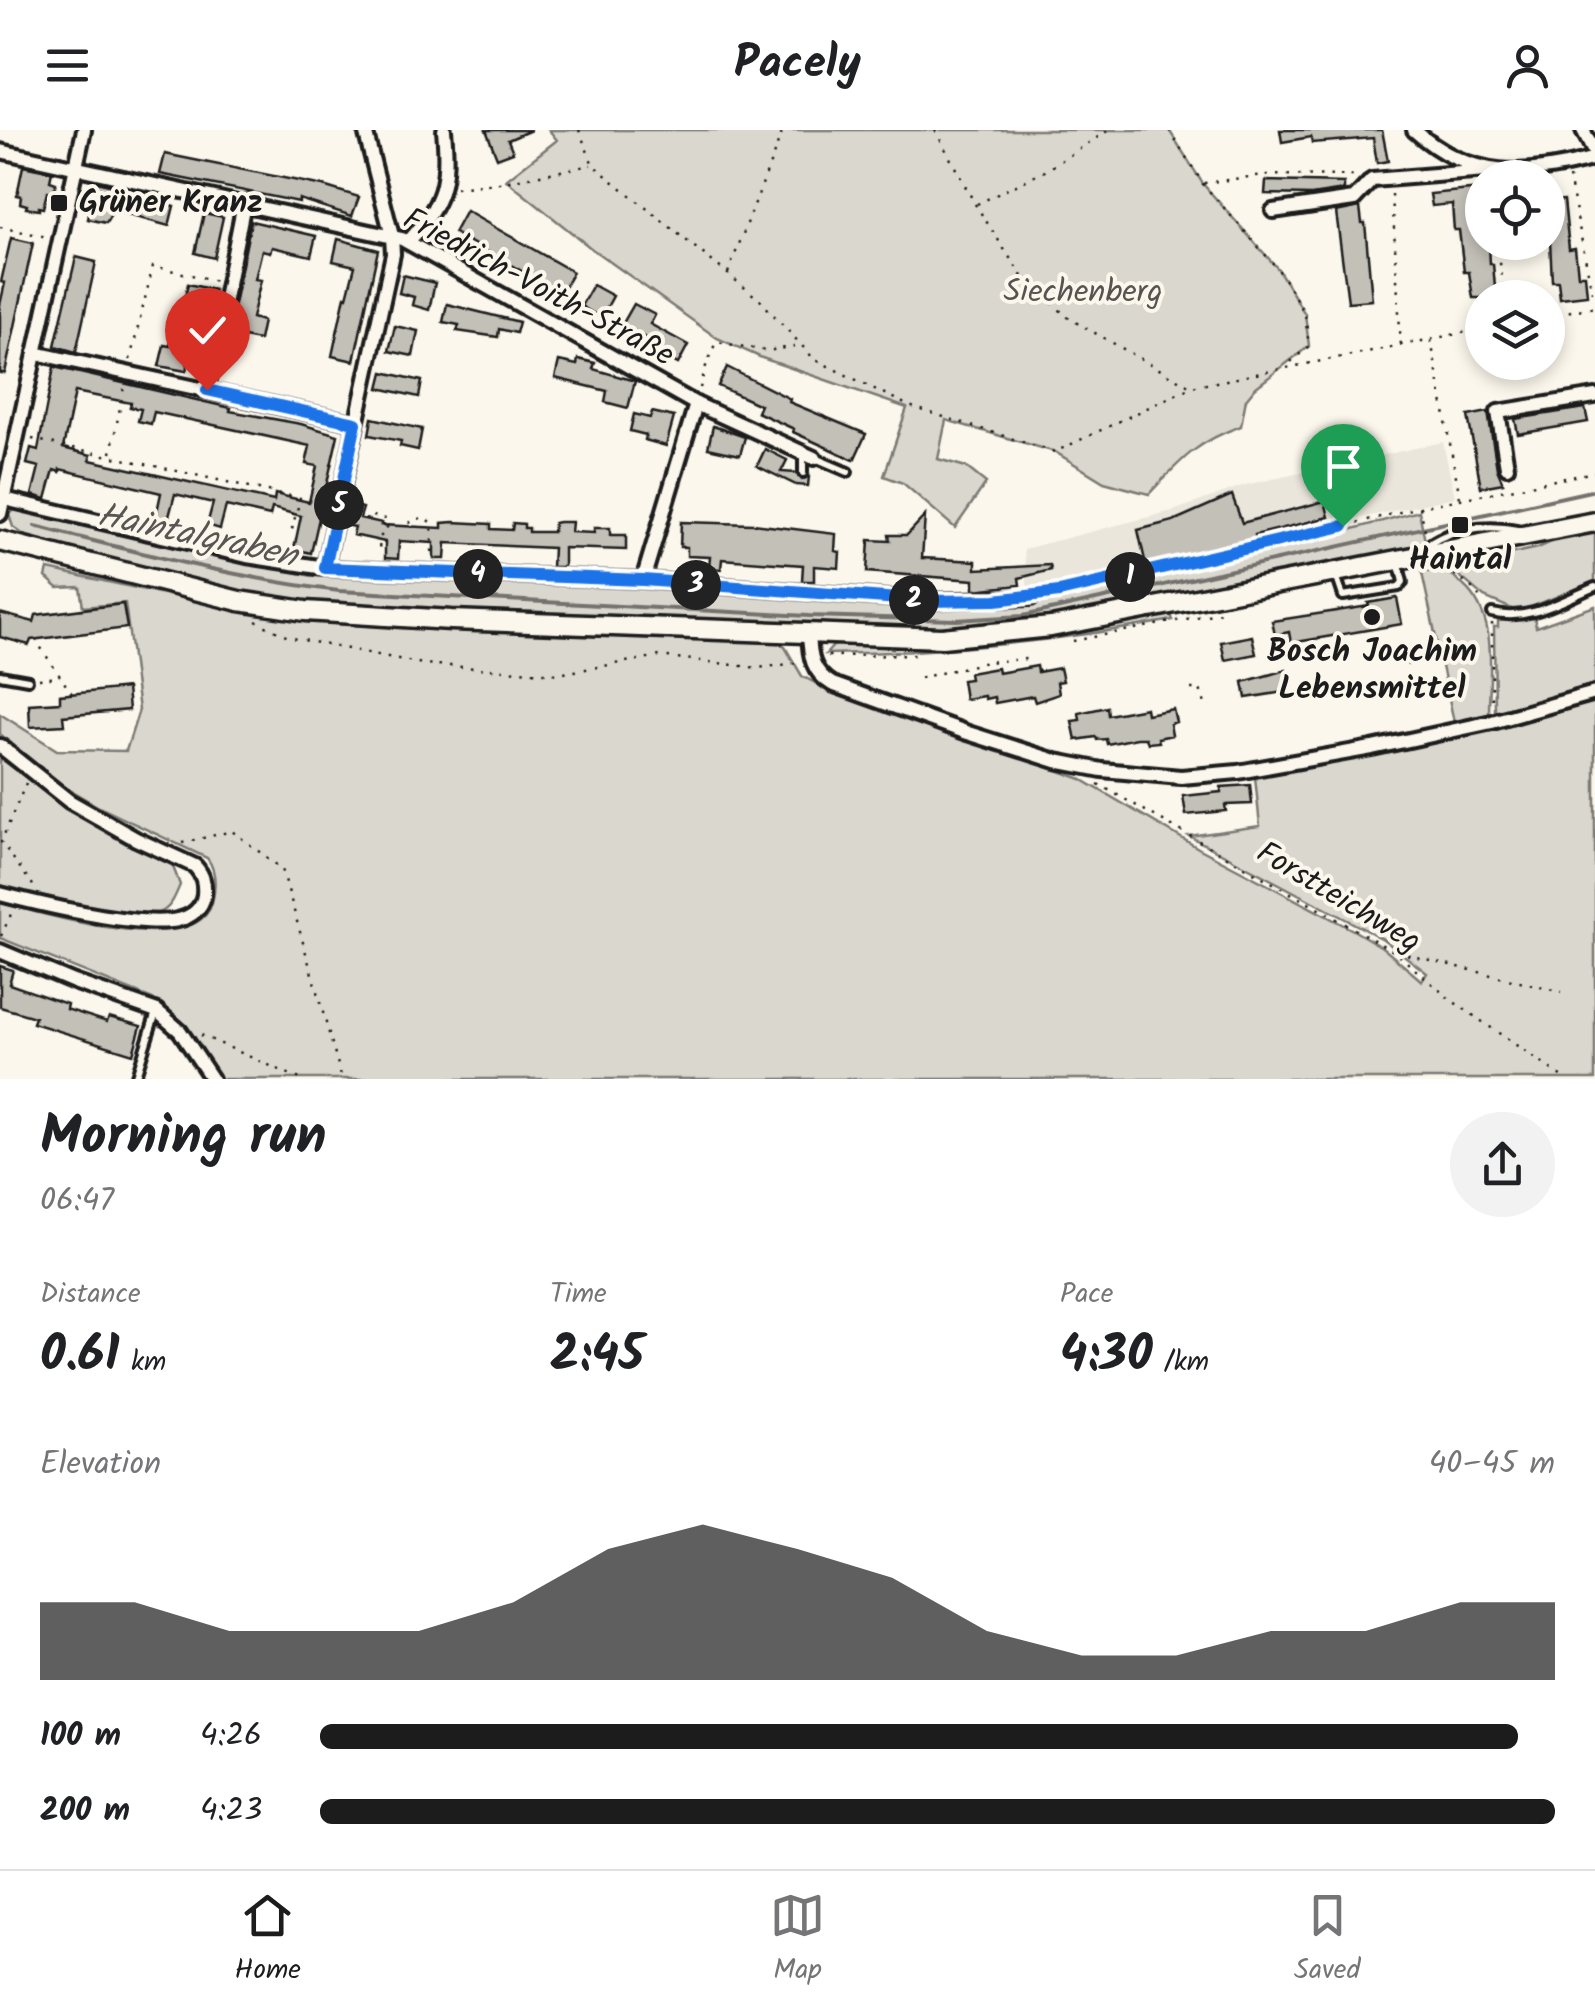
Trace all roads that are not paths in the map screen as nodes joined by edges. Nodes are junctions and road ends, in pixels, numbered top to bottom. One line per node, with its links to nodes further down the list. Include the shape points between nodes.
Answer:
1 (84, 130): 9 (street)
2 (365, 130): 14 (street)
3 (444, 130): 15 (street, via 441,197)
4 (1414, 130): 8 (street)
5 (1583, 130): 7 (street)
6 (0, 151): 9 (street, Friedrich-Voith-Straße)
7 (1595, 156): 10 (street)
8 (1465, 162)
9 (76, 166): 12 (street, Friedrich-Voith-Straße); 16 (street)
10 (1565, 166)
11 (1465, 173): 13 (street, via 1372,180 1354,199)
12 (244, 203): 14 (street, Friedrich-Voith-Straße); 17 (street)
13 (1272, 211)
14 (392, 236): 15 (street, Friedrich-Voith-Straße); 20 (street)
15 (408, 242): 19 (street, Friedrich-Voith-Straße)
16 (35, 354): 17 (street); 25 (street)
17 (207, 390): 20 (street)
18 (1595, 396): 22 (street, via 1498,412)
19 (696, 404): 21 (street, Friedrich-Voith-Straße); 33 (street, Friedrich-Voith-Straße)
20 (356, 423): 31 (street)
21 (809, 456): 23 (lane); 24 (lane)
22 (1507, 467)
23 (848, 472)
24 (802, 474)
25 (2, 499): 26 (street); 31 (street)
26 (0, 514)
27 (1595, 522): 30 (main road)
28 (0, 540): 37 (main road, via 286,610)
29 (1265, 546): 35 (lane)
30 (1398, 560): 32 (main road); 32 (lane, via 1399,587 1343,596)
31 (325, 568): 33 (street)
32 (1336, 572): 37 (main road, via 1005,634)
33 (643, 580): 35 (street, via 926,601)
34 (1595, 587): 36 (lane, via 1528,615)
35 (1030, 598)
36 (1492, 614)
37 (809, 634): 40 (street, via 816,672 832,684 968,734 1083,766 1181,777 1354,752)
38 (0, 675): 39 (lane)
39 (28, 680)
40 (1595, 693)
41 (0, 746): 42 (street, via 68,801 191,863 202,874 203,900 196,912 171,921)
42 (0, 894)
43 (0, 950): 44 (street)
44 (157, 1010): 45 (lane); 46 (street)
45 (135, 1079)
46 (212, 1079)

